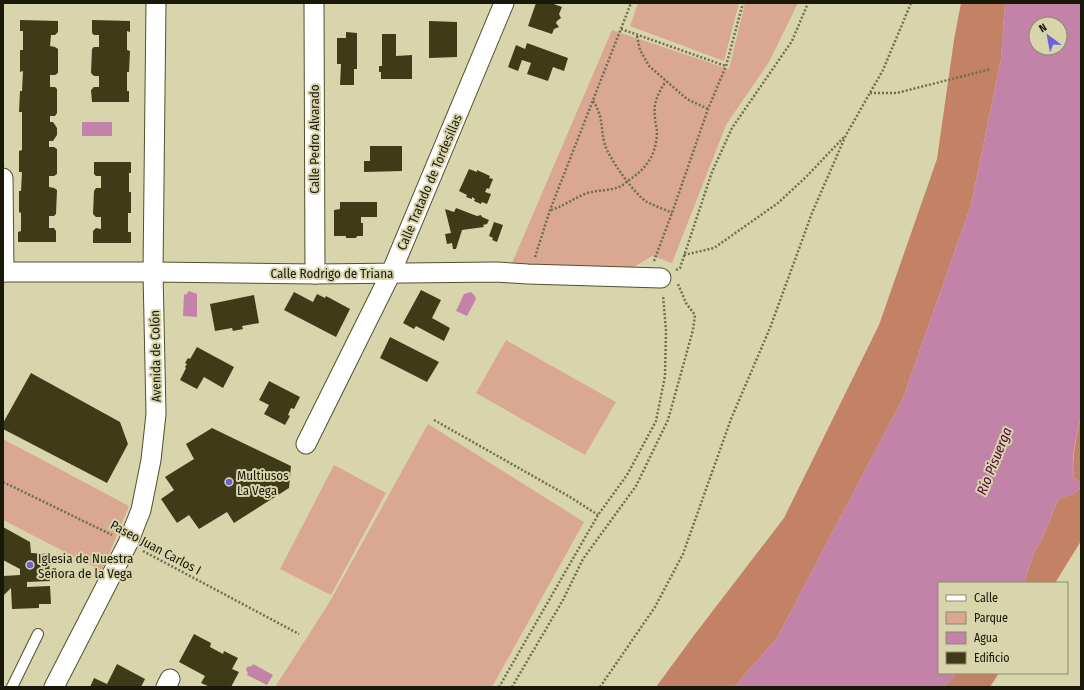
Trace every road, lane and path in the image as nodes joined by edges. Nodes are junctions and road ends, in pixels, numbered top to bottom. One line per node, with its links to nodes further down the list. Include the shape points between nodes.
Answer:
1 (156, 3): 24 (street, Avenida de Colón)
2 (314, 3): 26 (street, Calle Pedro Alvarado)
3 (504, 3): 25 (street, Calle Tratado de Tordesillas)
4 (631, 3): 8 (path)
5 (743, 3): 10 (path)
6 (808, 3): 21 (path, via 792,41 732,128 712,172)
7 (910, 3): 13 (path, via 883,70)
8 (621, 29): 9 (path); 14 (path)
9 (637, 35): 10 (path); 12 (path, via 640,50 649,66)
10 (726, 66): 15 (path)
11 (991, 69): 13 (path, via 898,93)
12 (666, 82): 15 (path, via 687,99); 18 (path, via 658,93 654,105 656,148 650,162 641,173)
13 (870, 93): 16 (path)
14 (593, 100): 18 (path, via 599,110 605,145); 19 (path)
15 (708, 109): 20 (path)
16 (846, 135): 21 (path, via 778,203 714,248); 40 (path, via 812,213 770,328 731,419 683,554 655,607)
17 (3, 178): 23 (street)
18 (627, 182): 19 (path, via 620,187 576,197); 20 (path, via 646,201)
19 (550, 210): 27 (path)
20 (672, 213): 28 (path, via 653,262)
21 (684, 255): 22 (path)
22 (680, 268)
23 (3, 272): 24 (street, Calle Rodrigo de Triana)
24 (153, 272): 26 (street, Calle Rodrigo de Triana); 33 (street, Avenida de Colón, via 156,414 151,460 141,510)
25 (391, 273): 26 (street, Calle Rodrigo de Triana); 27 (street, Calle Rodrigo de Triana); 30 (street, Calle Tratado de Tordesillas)
26 (315, 274)
27 (528, 274): 28 (street, Calle Rodrigo de Triana)
28 (665, 274): 32 (path, via 665,376 656,421 627,475); 39 (path, via 695,315 694,330 668,420 636,486 584,559)
29 (434, 420): 32 (path)
30 (306, 444)
31 (3, 482): 33 (path, Paseo Juan Carlos I)
32 (598, 515): 38 (path)
33 (128, 543): 35 (path, Paseo Juan Carlos I); 37 (street, Avenida de Colón)
34 (38, 634): 36 (lane)
35 (298, 634)
36 (12, 687)
37 (54, 687)
38 (499, 687)
39 (512, 687)
40 (600, 687)

